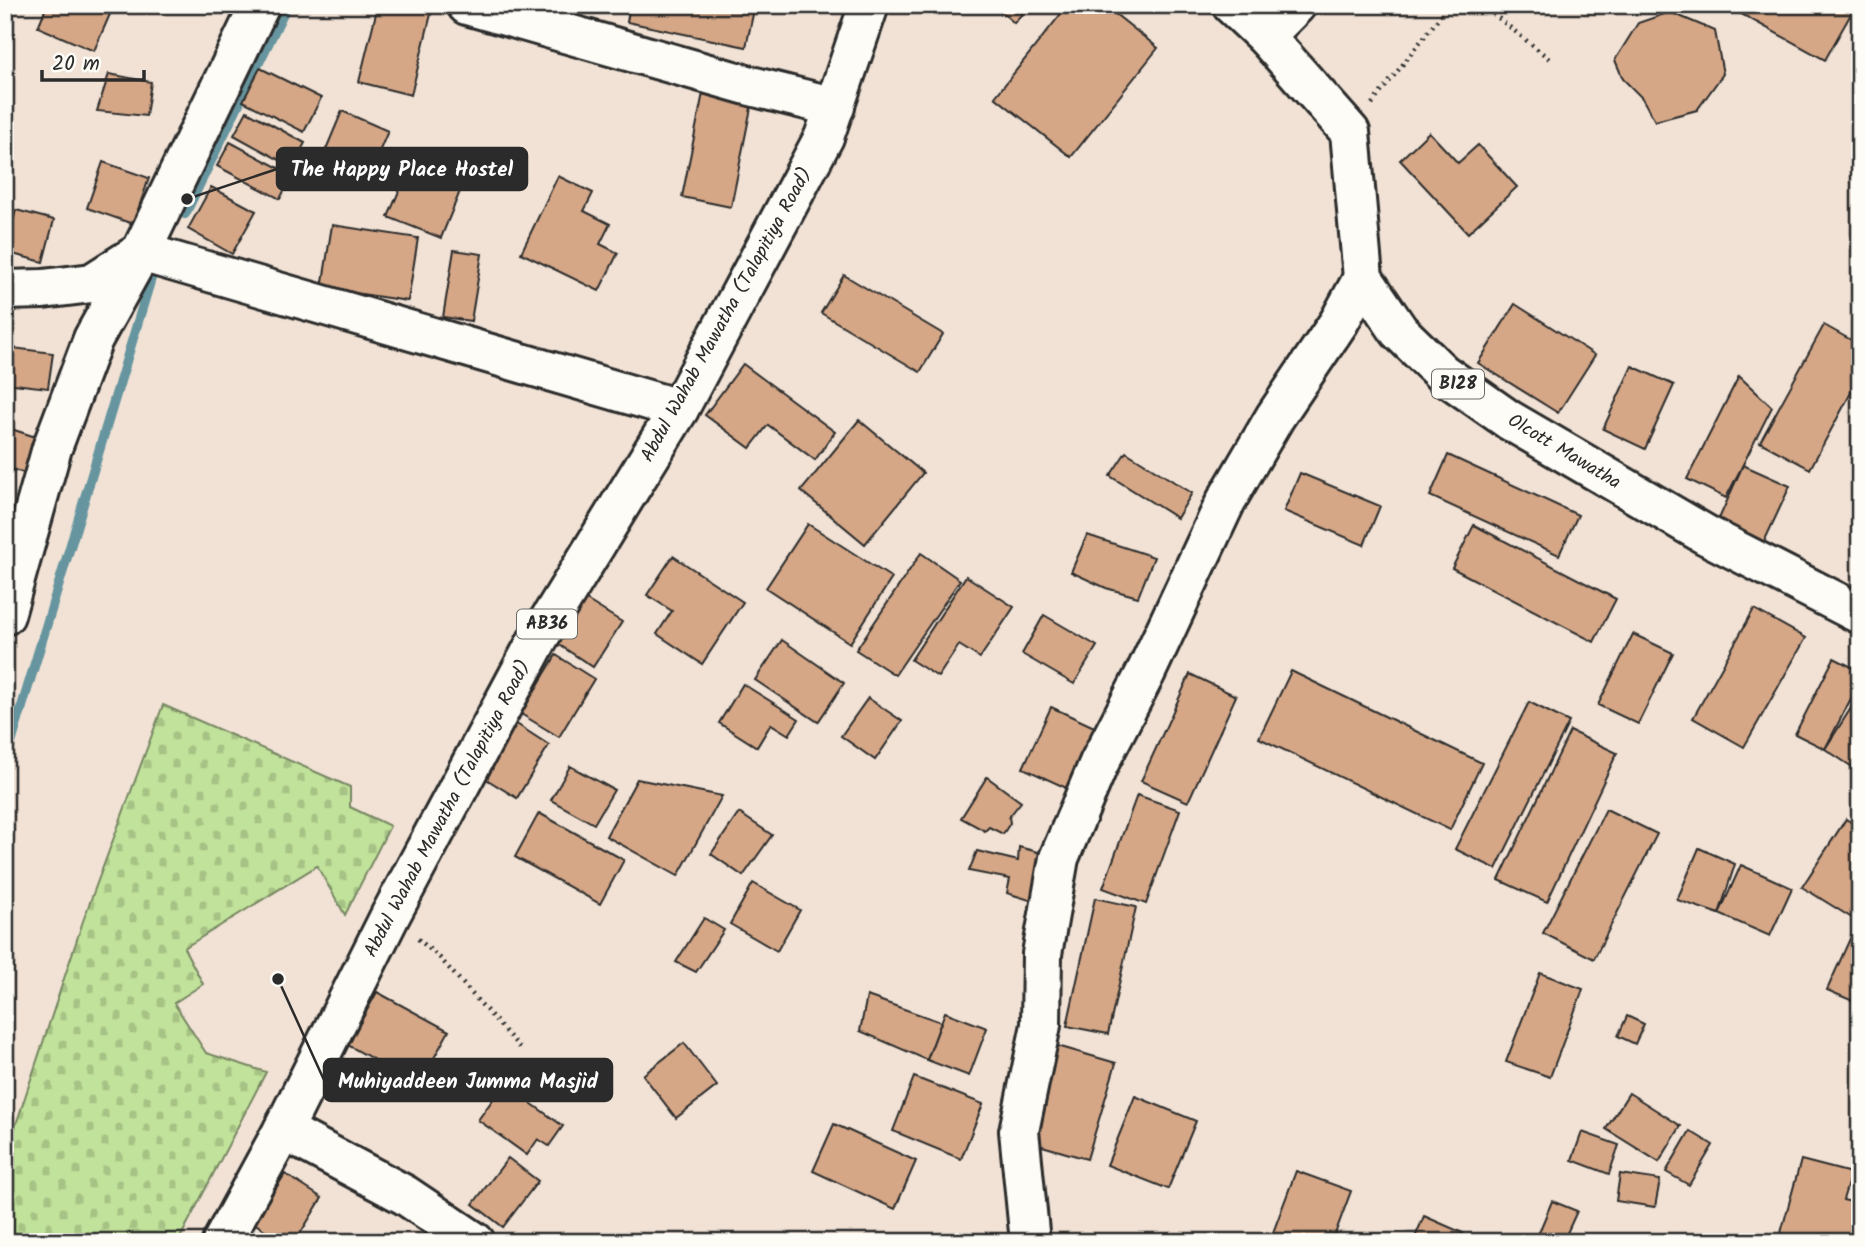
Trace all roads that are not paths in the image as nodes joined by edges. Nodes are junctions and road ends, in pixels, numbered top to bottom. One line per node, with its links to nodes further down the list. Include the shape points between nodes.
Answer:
1 (260, 5): 8 (street)
2 (467, 5): 7 (street)
3 (869, 5): 7 (street, Abdul Wahab Mawatha (Talapitiya Road) / AB36)
4 (1232, 5): 6 (street)
5 (1296, 5): 6 (street)
6 (1265, 36): 9 (street, Olcott Mawatha / B128, via 1350,132)
7 (835, 107): 11 (street, Abdul Wahab Mawatha (Talapitiya Road) / AB36, via 824,137)
8 (141, 252): 10 (street, via 92,283); 11 (street); 13 (street, via 93,339 61,424)
9 (1363, 278): 12 (street, Olcott Mawatha / B128, via 1399,331 1442,373 1509,421 1706,535); 17 (street, via 1226,501 1099,763 1059,858 1042,954 1041,1025 1019,1131)
10 (5, 290)
11 (679, 409): 14 (street, Abdul Wahab Mawatha (Talapitiya Road) / AB36, via 539,637 390,916)
12 (1860, 614)
13 (5, 615)
14 (283, 1130): 15 (street, Abdul Wahab Mawatha (Talapitiya Road) / AB36); 16 (street, via 405,1195)
15 (222, 1242)
16 (475, 1242)
17 (1030, 1242)

